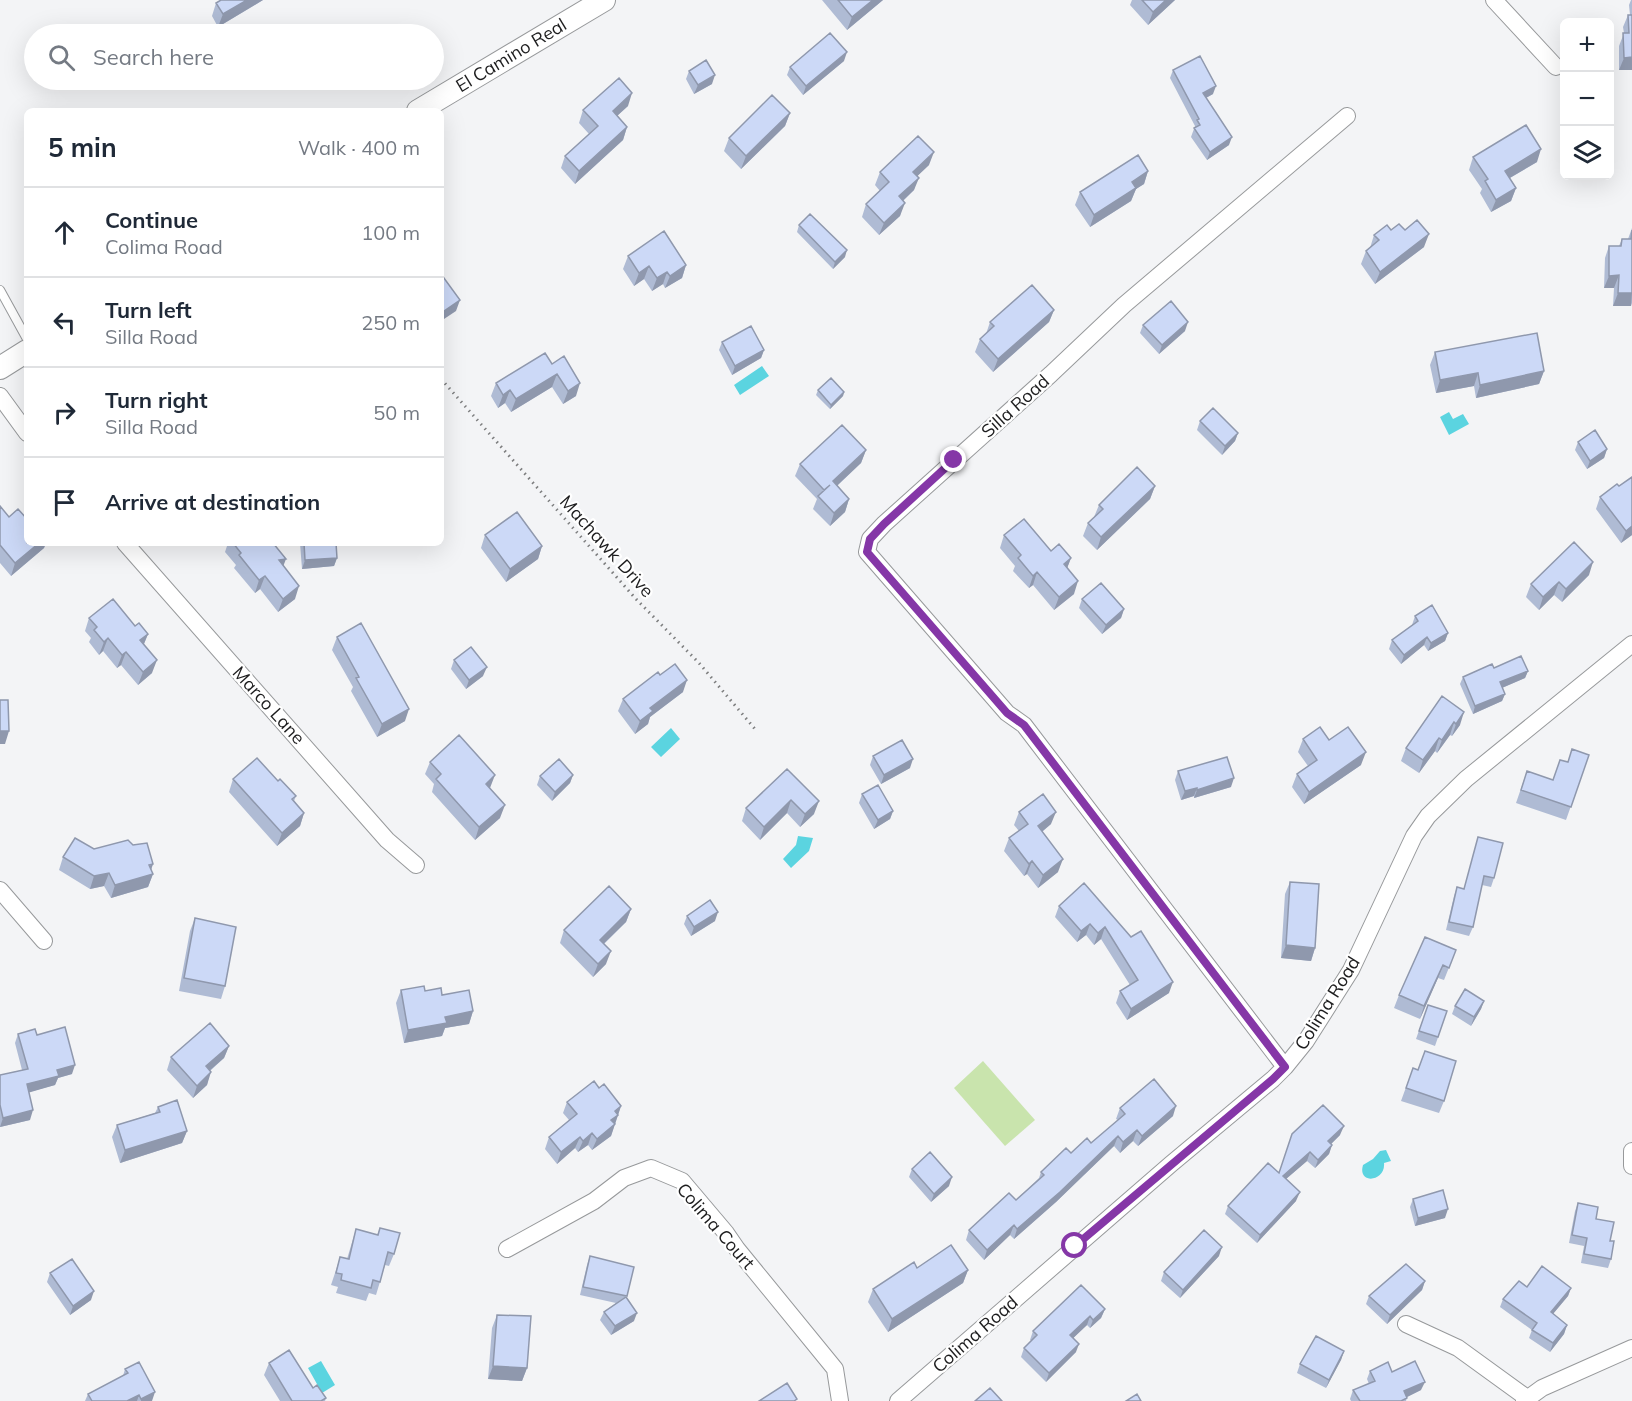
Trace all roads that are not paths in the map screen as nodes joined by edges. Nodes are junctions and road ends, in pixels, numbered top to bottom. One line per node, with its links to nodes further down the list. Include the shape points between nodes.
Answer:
1 (604, 0): 4 (main road, El Camino Real)
2 (1494, 0): 3 (street)
3 (1556, 67)
4 (423, 108)
5 (1347, 116): 17 (street, Silla Road, via 1124,305 884,524 870,539 867,552 1007,713 1024,725)
6 (0, 290): 7 (lane)
7 (24, 334)
8 (24, 353): 9 (main road)
9 (0, 368)
10 (0, 396): 11 (street)
11 (24, 429)
12 (128, 546): 14 (street, Marco Lane, via 387,840)
13 (1632, 644): 17 (street, Colima Road, via 1466,779 1428,816 1410,844 1351,970)
14 (416, 865)
15 (0, 890): 16 (street)
16 (44, 941)
17 (1285, 1067): 25 (street, Colima Road)
18 (1632, 1150): 19 (street)
19 (1632, 1166)
20 (507, 1249): 24 (street, Colima Court, via 594,1201 624,1178 651,1168 682,1181 835,1369)
21 (1406, 1324): 23 (street, via 1458,1348)
22 (1632, 1348): 23 (street, via 1542,1388)
23 (1525, 1400)
24 (840, 1401)
25 (898, 1401)

